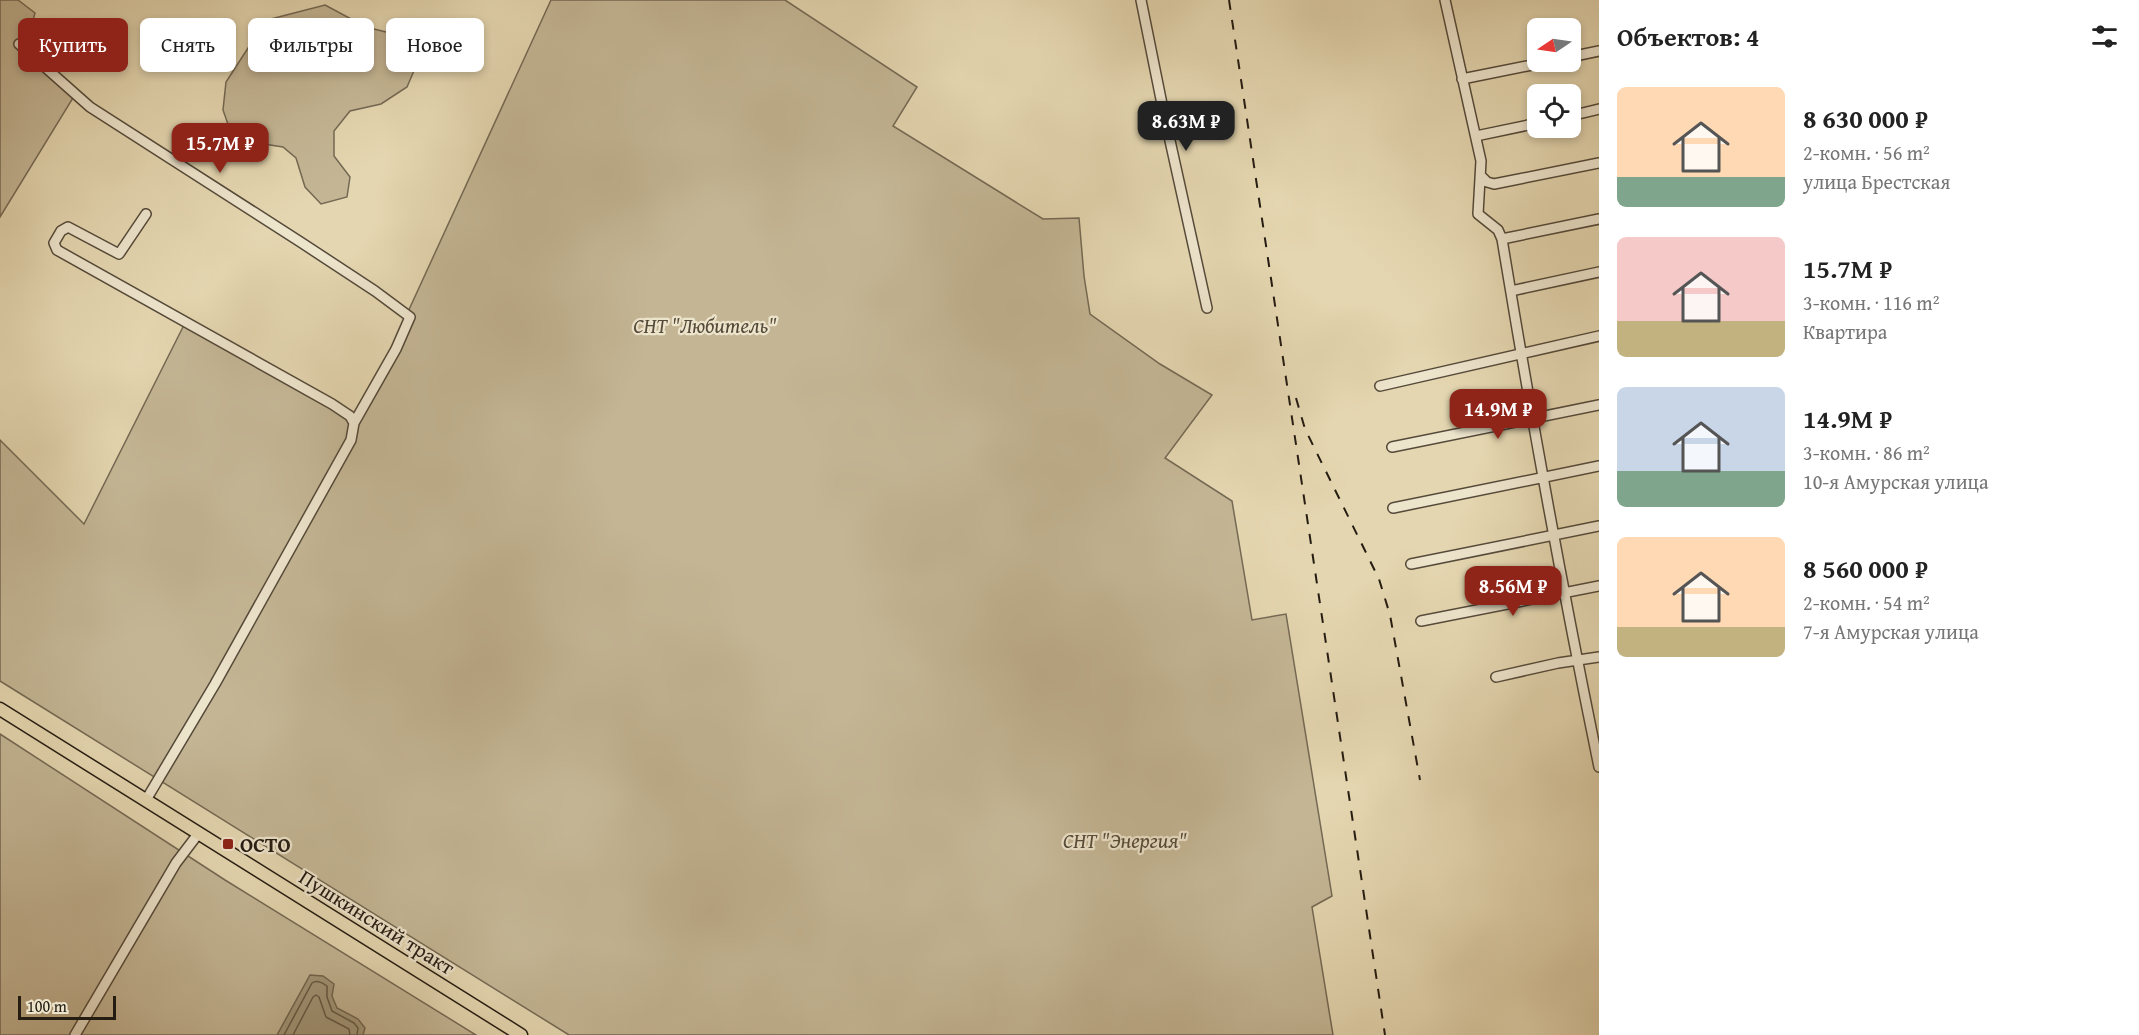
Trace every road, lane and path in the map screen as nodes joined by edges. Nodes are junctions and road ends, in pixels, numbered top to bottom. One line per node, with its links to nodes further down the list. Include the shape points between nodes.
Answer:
1 (1142, 0): 19 (street)
2 (1445, 0): 7 (street)
3 (1599, 51): 4 (street)
4 (1581, 55)
5 (1527, 66): 7 (street)
6 (51, 72): 25 (street, via 90,107 410,317)
7 (1462, 79): 11 (street)
8 (1599, 109): 9 (street)
9 (1581, 113)
10 (1527, 125): 11 (street)
11 (1476, 136): 13 (street)
12 (1599, 163): 13 (street, via 1494,184)
13 (1481, 176): 16 (street, via 1478,214 1498,230)
14 (146, 214): 25 (street, via 119,254 68,227 54,243 57,250 332,404)
15 (1599, 219): 16 (street)
16 (1502, 239): 18 (street)
17 (1599, 272): 18 (street)
18 (1510, 291): 21 (street)
19 (1207, 308)
20 (1599, 336): 21 (street)
21 (1521, 354): 22 (street); 24 (street)
22 (1380, 386)
23 (1599, 405): 24 (street)
24 (1532, 419): 26 (street); 28 (street)
25 (354, 423): 42 (street, via 351,440 329,483)
26 (1392, 447)
27 (1599, 466): 28 (street)
28 (1542, 478): 29 (street); 31 (street)
29 (1393, 508)
30 (1599, 526): 31 (street)
31 (1554, 536): 32 (street); 34 (street)
32 (1411, 564)
33 (1599, 586): 34 (street)
34 (1566, 593): 35 (street); 37 (street)
35 (1421, 621)
36 (1599, 657): 37 (street)
37 (1578, 661): 38 (street); 40 (street)
38 (1496, 676)
39 (0, 709): 42 (main road, Пушкинский тракт)
40 (1595, 723): 41 (street)
41 (1599, 767)
42 (146, 800): 43 (main road, Пушкинский тракт)
43 (198, 834): 44 (street, via 176,863); 45 (main road, Пушкинский тракт)
44 (75, 1035)
45 (521, 1035)

